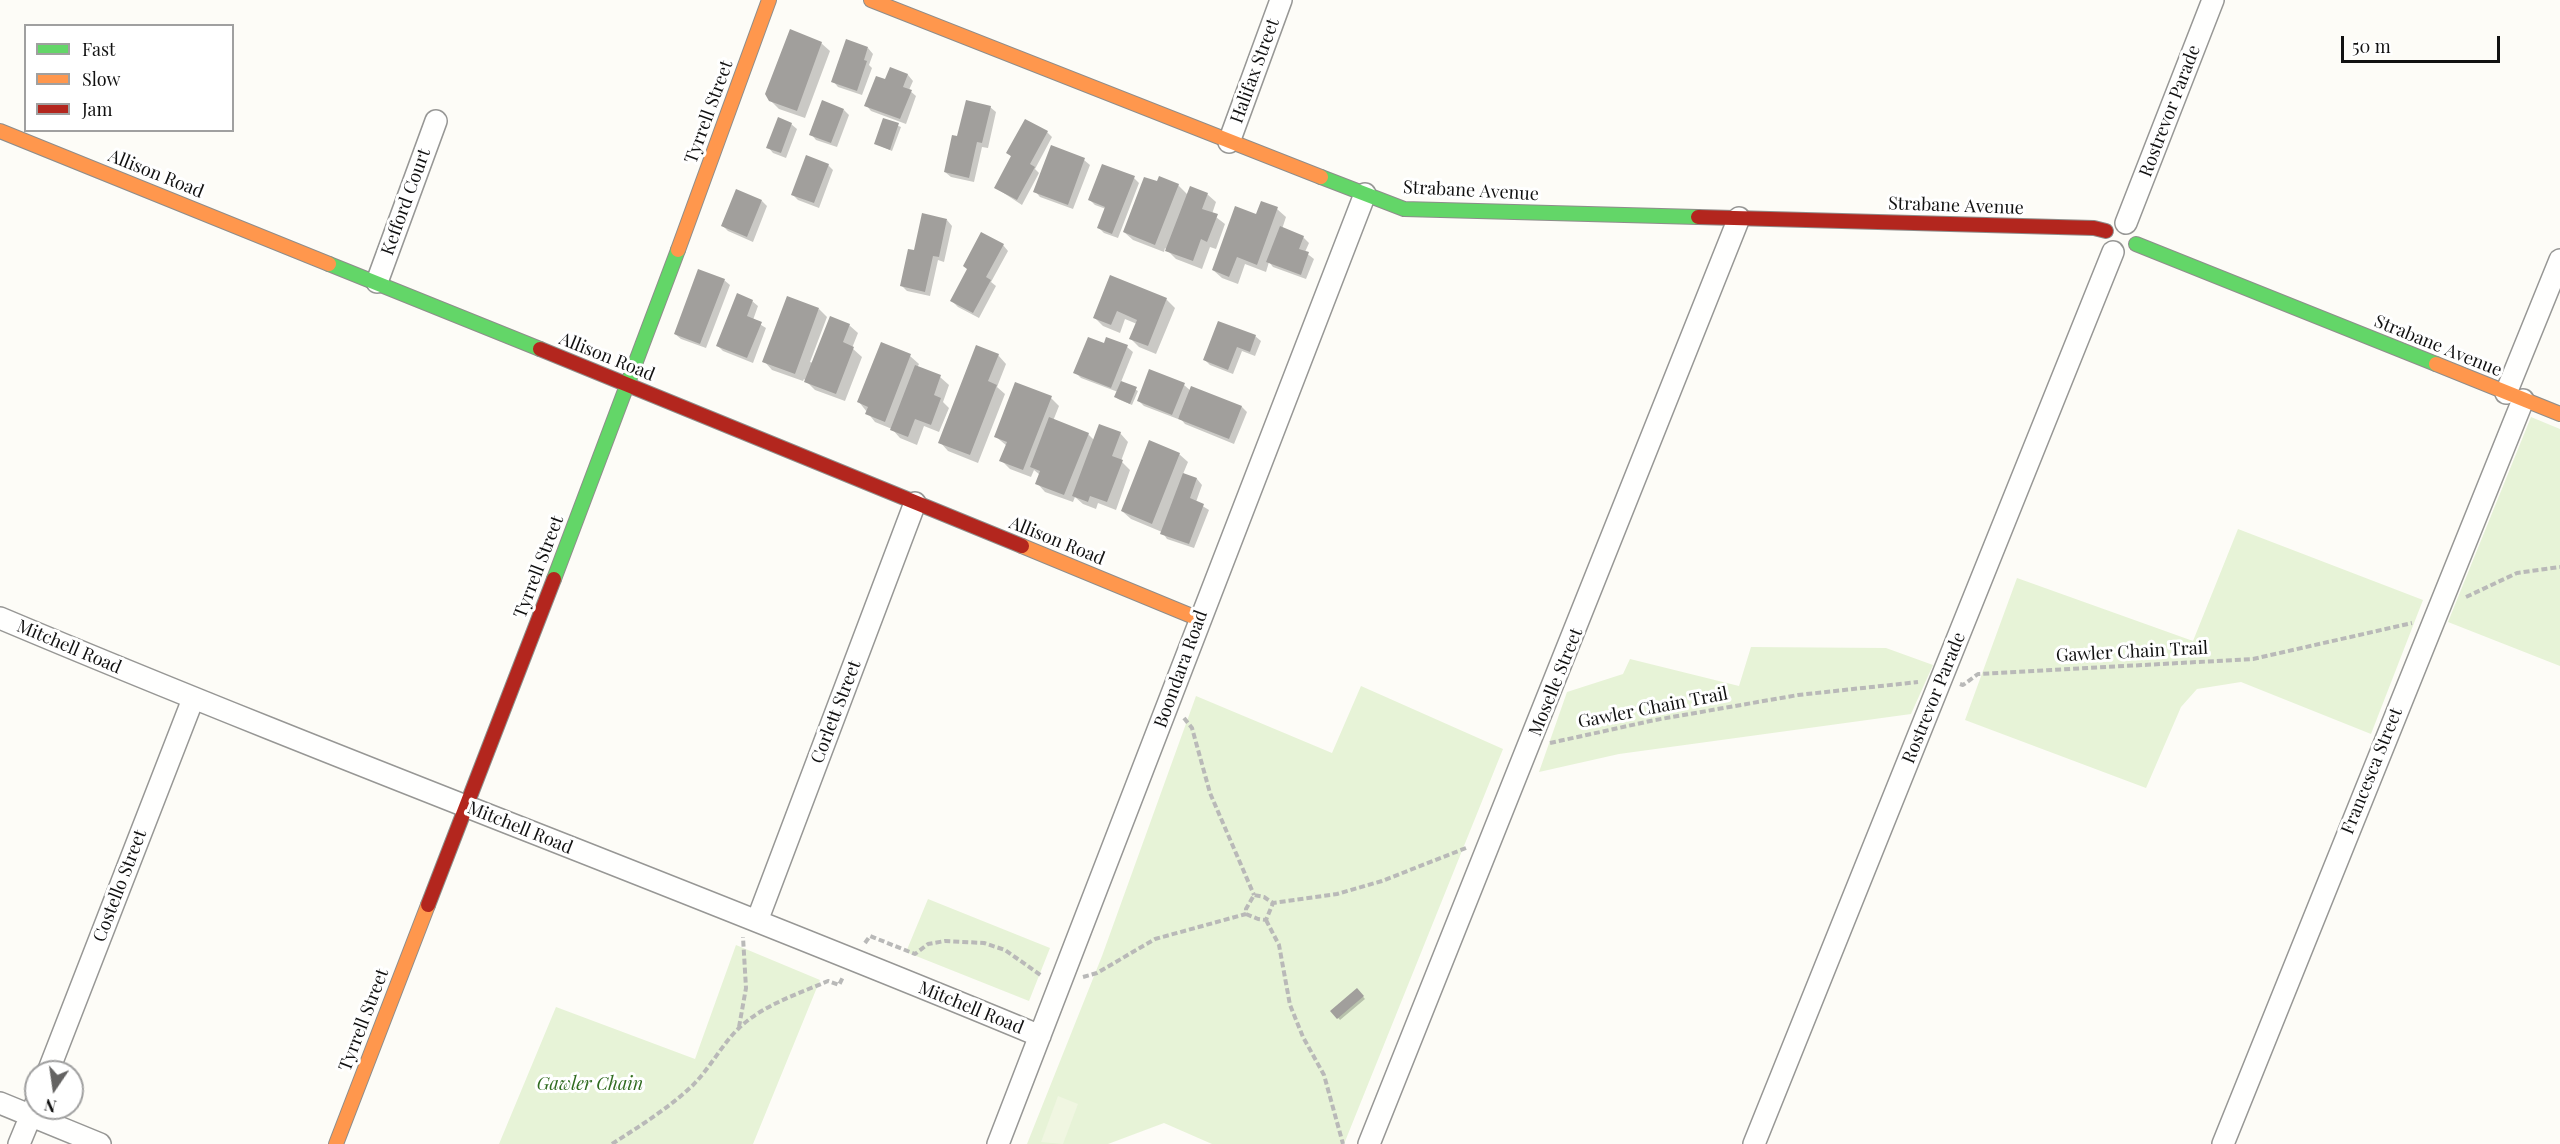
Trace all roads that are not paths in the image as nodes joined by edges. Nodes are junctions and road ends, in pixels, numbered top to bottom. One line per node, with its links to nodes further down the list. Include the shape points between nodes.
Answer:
1 (769, 0): 16 (street, Tyrrell Street)
2 (871, 0): 7 (street, Strabane Avenue)
3 (1281, 0): 7 (street, Halifax Street)
4 (2213, 0): 10 (street, Rostrevor Parade)
5 (436, 121): 15 (street, Kefford Court)
6 (0, 131): 15 (street, Allison Road)
7 (1229, 142): 8 (street, Strabane Avenue)
8 (1365, 194): 9 (street, Strabane Avenue, via 1404,209); 21 (street, Boondara Road)
9 (1739, 218): 11 (street, Strabane Avenue); 35 (street, Moselle Street)
10 (2126, 223): 11 (street, via 2115,223); 12 (street, via 2136,231)
11 (2106, 231): 13 (street, via 2106,243)
12 (2136, 244): 13 (street, via 2126,253); 17 (street, Strabane Avenue)
13 (2113, 252): 36 (street, Rostrevor Parade)
14 (2560, 260): 17 (street, Francesca Street)
15 (377, 282): 16 (street, Allison Road)
16 (629, 385): 19 (street, Allison Road); 23 (street, Tyrrell Street)
17 (2515, 396): 18 (street, Strabane Avenue); 37 (street, Francesca Street, via 2433,619)
18 (2560, 414)
19 (915, 503): 21 (street, Allison Road); 24 (street, Corlett Street)
20 (0, 618): 22 (street, Mitchell Road)
21 (1199, 619): 25 (street, Boondara Road)
22 (193, 699): 23 (street, Mitchell Road); 26 (street, Costello Street)
23 (466, 807): 24 (street, Mitchell Road); 33 (street, Tyrrell Street)
24 (750, 918): 25 (street, Mitchell Road)
25 (1040, 1036): 34 (street, Boondara Road)
26 (53, 1060)
27 (0, 1103): 28 (street)
28 (24, 1107)
29 (29, 1120): 31 (street)
30 (54, 1120): 32 (street)
31 (19, 1144)
32 (100, 1144)
33 (336, 1144)
34 (998, 1144)
35 (1369, 1144)
36 (1754, 1144)
37 (2223, 1144)

